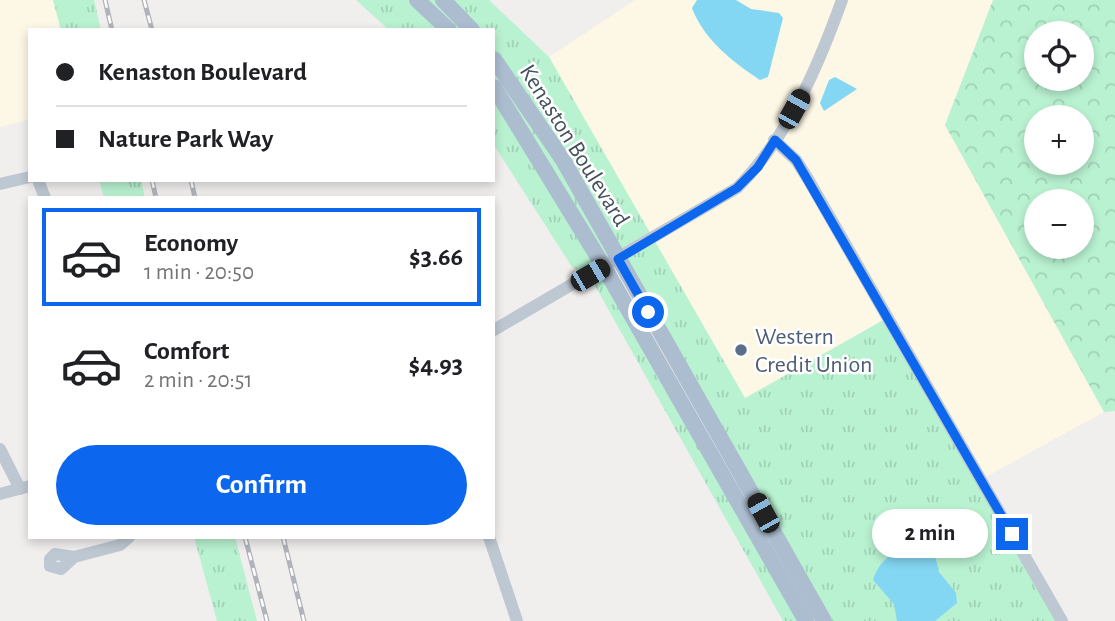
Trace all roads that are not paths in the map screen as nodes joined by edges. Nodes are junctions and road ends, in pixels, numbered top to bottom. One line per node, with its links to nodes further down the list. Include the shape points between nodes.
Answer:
1 (417, 0): 4 (main road)
2 (443, 0): 5 (main road)
3 (842, 0): 8 (street, via 823,55)
4 (447, 28)
5 (470, 28)
6 (495, 60): 11 (main road, Kenaston Boulevard, via 563,160)
7 (495, 89): 11 (main road, Kenaston Boulevard)
8 (775, 140): 11 (street, via 737,188); 22 (street, via 808,179)
9 (28, 177): 10 (street)
10 (0, 184)
11 (611, 263): 12 (street); 20 (main road, Kenaston Boulevard); 21 (main road, Kenaston Boulevard)
12 (495, 329)
13 (0, 449): 14 (street)
14 (25, 488): 15 (street)
15 (0, 494)
16 (127, 539): 18 (street)
17 (490, 539): 19 (street)
18 (74, 557)
19 (517, 621)
20 (806, 621)
21 (824, 621)
22 (1062, 621)

